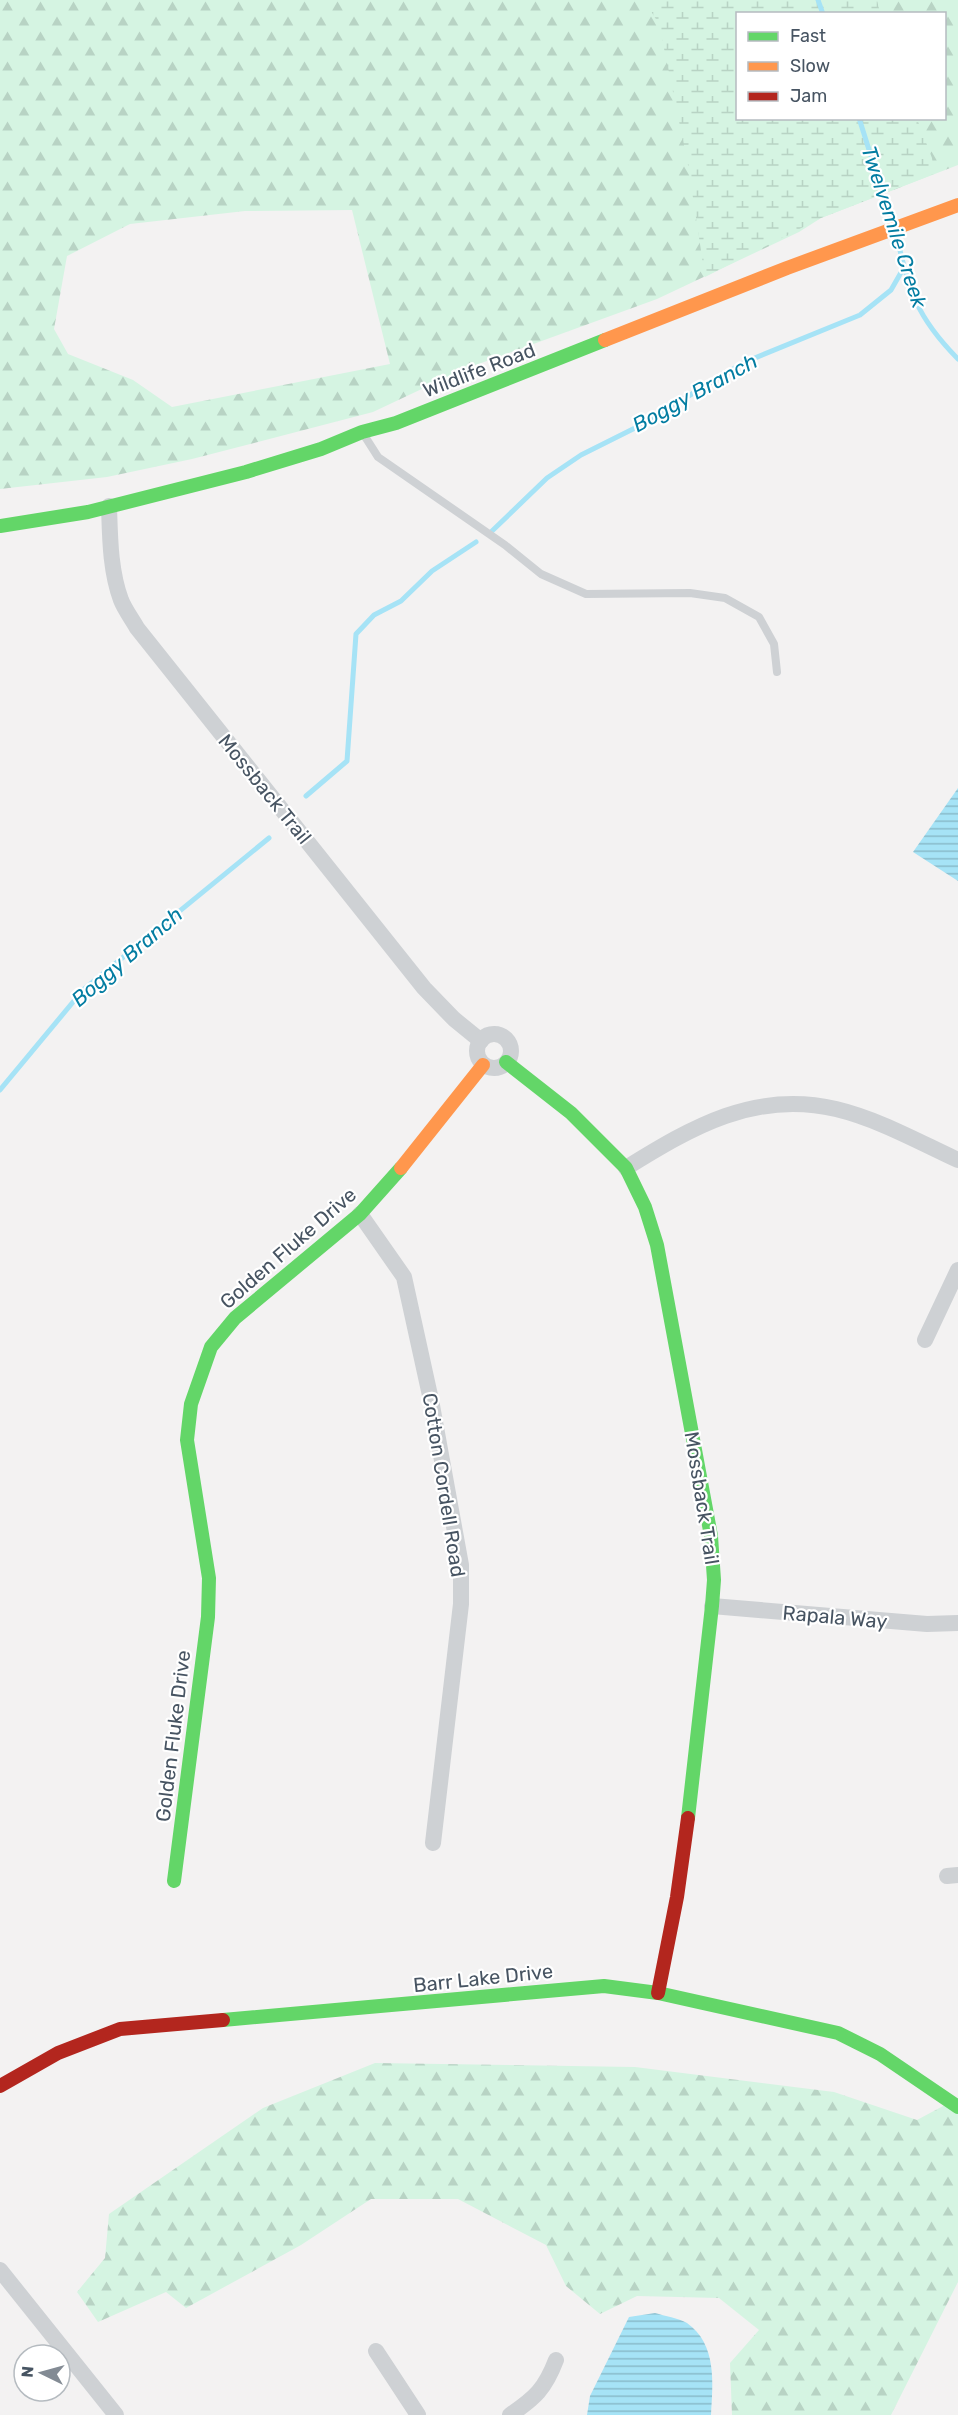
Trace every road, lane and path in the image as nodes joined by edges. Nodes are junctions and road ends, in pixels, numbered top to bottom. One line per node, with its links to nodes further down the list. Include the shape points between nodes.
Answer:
1 (958, 205): 2 (street, Wildlife Road, via 787,268 396,423)
2 (362, 432): 3 (street, Wildlife Road, via 246,472); 5 (lane, via 378,457 505,544 541,574 586,594 690,593 725,598 759,617 774,644)
3 (109, 506): 4 (street, Wildlife Road); 6 (street, Mossback Trail, via 115,577 121,600 137,628 424,988)
4 (0, 526)
5 (777, 672)
6 (481, 1041): 7 (street, via 492,1035 502,1037 510,1050); 8 (street, via 477,1054)
7 (506, 1062): 8 (street, via 494,1068); 10 (street, Mossback Trail, via 571,1113)
8 (483, 1065): 11 (street, Golden Fluke Drive)
9 (958, 1161): 10 (street, via 875,1122 836,1109 796,1103 721,1116 680,1134)
10 (626, 1168): 14 (street, Mossback Trail, via 645,1207 657,1245 711,1536)
11 (360, 1214): 16 (street, Cotton Cordell Road, via 404,1277 461,1565); 17 (street, Golden Fluke Drive, via 235,1318 212,1347 191,1404 187,1440 209,1578)
12 (958, 1270): 13 (street)
13 (925, 1340)
14 (712, 1606): 15 (street, Rapala Way, via 927,1624); 18 (street, Mossback Trail, via 682,1865)
15 (958, 1623)
16 (433, 1843)
17 (174, 1881)
18 (658, 1993): 19 (street, Barr Lake Drive, via 604,1986 120,2029 28,2067); 20 (street, Barr Lake Drive, via 838,2033 880,2054)
19 (0, 2086)
20 (958, 2107)
21 (0, 2270): 24 (street)
22 (376, 2351): 25 (street)
23 (556, 2360): 26 (street, via 535,2397)
24 (116, 2415)
25 (418, 2415)
26 (510, 2415)

